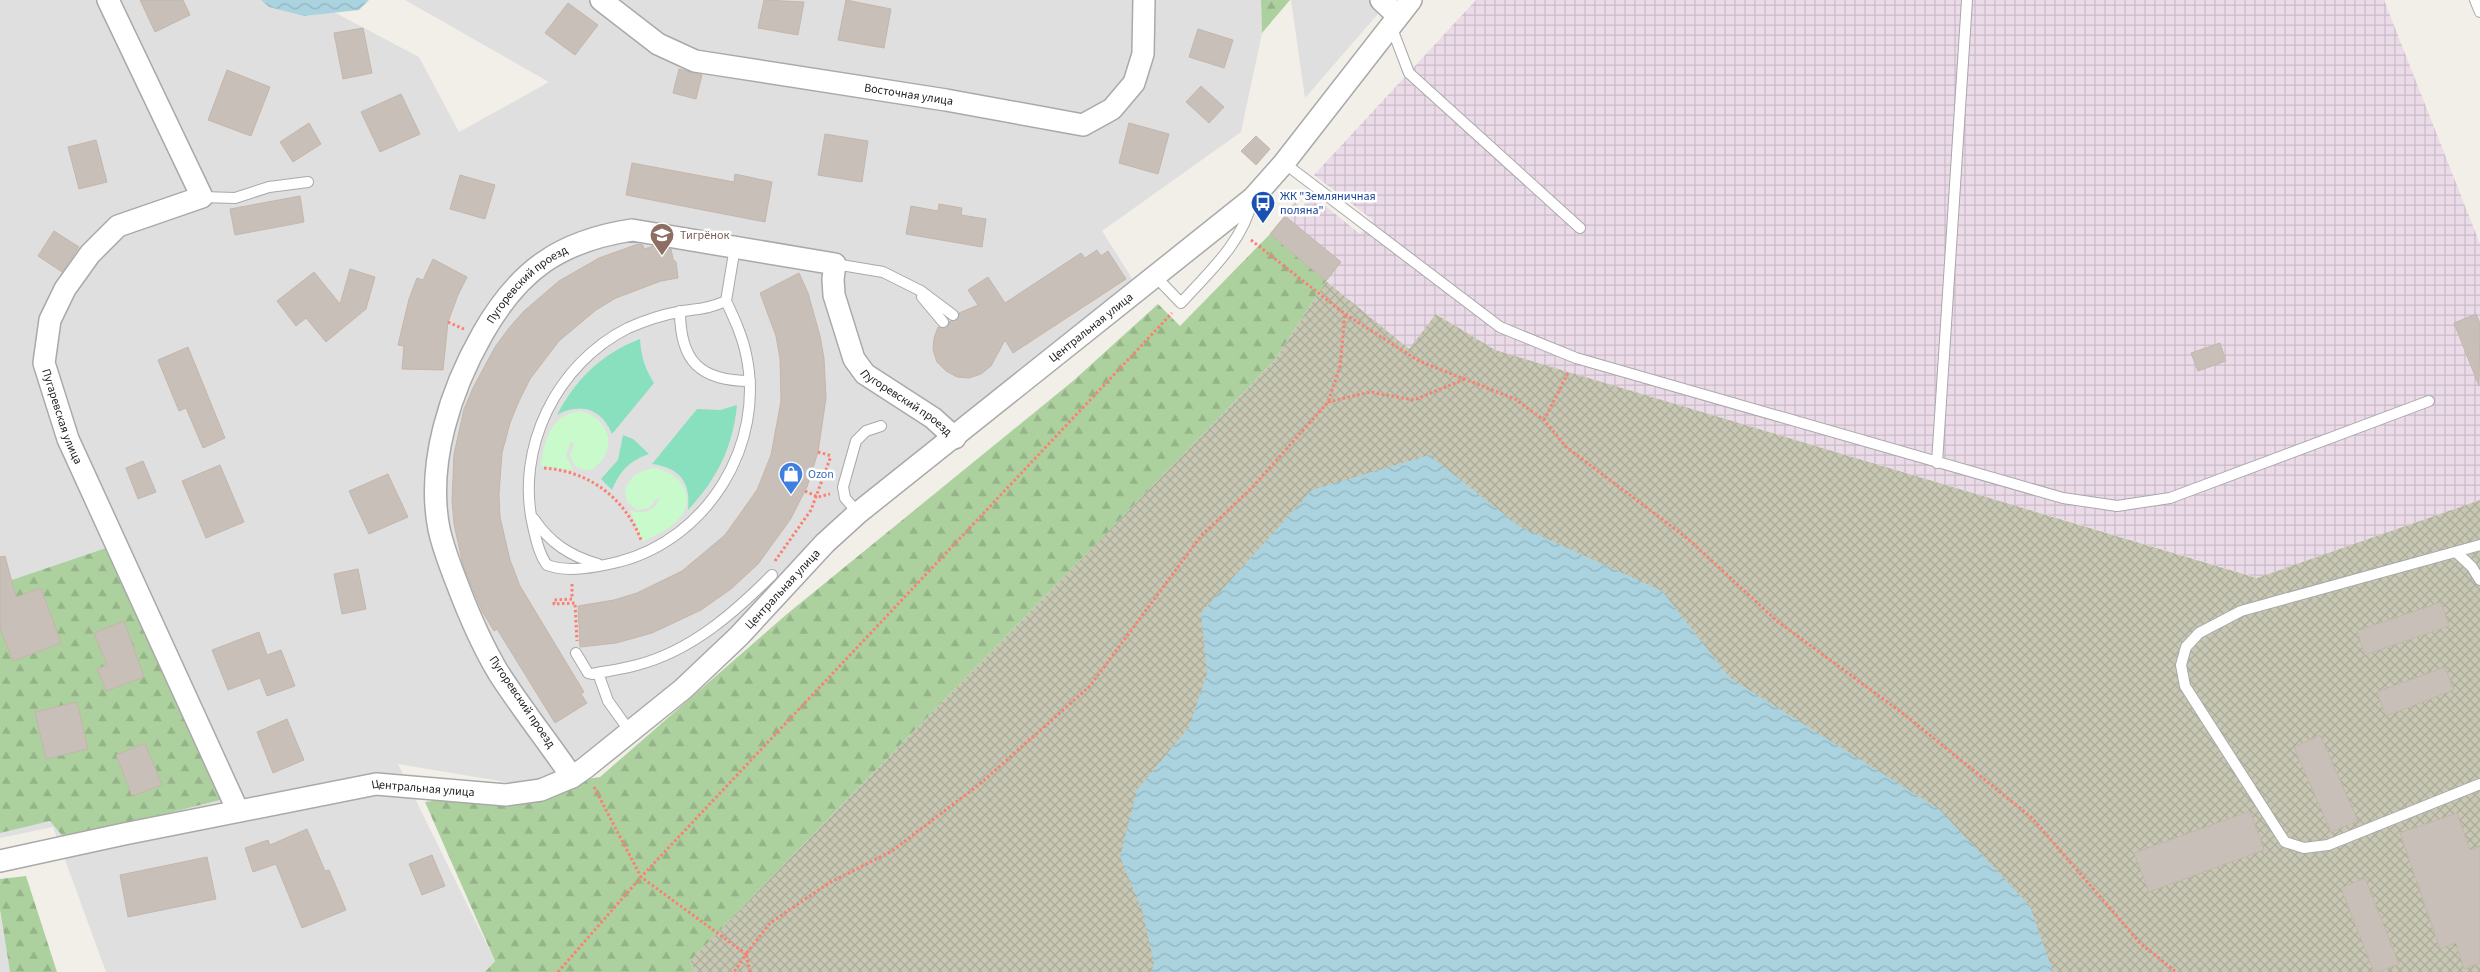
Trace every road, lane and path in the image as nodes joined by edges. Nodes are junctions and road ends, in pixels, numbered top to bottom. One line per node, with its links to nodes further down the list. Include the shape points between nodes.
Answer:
1 (108, 0): 11 (street)
2 (601, 0): 3 (street, Восточная улица, via 658,44 695,61 1083,125 1112,109 1134,83 1143,54)
3 (1144, 0)
4 (1381, 0): 8 (street)
5 (1967, 0): 34 (lane)
6 (2475, 0): 7 (lane)
7 (2480, 12)
8 (1399, 13): 9 (street, Центральная улица); 13 (lane, via 1409,73)
9 (1284, 163): 12 (street, Центральная улица); 25 (lane, via 1500,327)
10 (308, 182): 11 (lane, via 269,187 235,198)
11 (202, 197): 53 (street, Пугаревская улица, via 118,226 90,254 65,289 50,320 44,363 68,439)
12 (1253, 198): 14 (lane, via 1249,217); 17 (street, Центральная улица)
13 (1580, 228)
14 (1241, 232): 20 (lane); 22 (path)
15 (735, 247): 16 (street, Пугоревский проезд); 19 (lane); 51 (street, Пугоревский проезд, via 632,230 603,234 570,247 528,272 508,295 462,372 448,409 438,466 437,495 439,528 449,562 466,609 498,671)
16 (835, 264): 18 (lane, via 882,272); 32 (street, Пугоревский проезд, via 834,295 854,358 865,374 933,418)
17 (1156, 277): 20 (lane); 32 (street, Центральная улица)
18 (904, 282): 23 (lane); 24 (lane, via 934,309)
19 (726, 301): 21 (lane, via 708,309); 27 (lane, via 738,326)
20 (1181, 303): 55 (path)
21 (680, 312): 27 (lane, via 680,335 689,356 705,372 727,381); 35 (lane, via 653,318 627,329 582,361 549,406 538,431)
22 (1345, 314): 26 (path, via 1420,361); 29 (path, via 1340,367)
23 (953, 315)
24 (943, 322)
25 (1576, 358): 30 (path); 34 (lane)
26 (1466, 379): 29 (path, via 1414,400 1370,392); 30 (path, via 1516,399)
27 (750, 381): 41 (lane, via 744,438 720,490 681,531)
28 (2428, 401): 34 (lane, via 2170,498 2117,506 2063,498)
29 (1328, 402): 56 (path, via 1251,489 1201,536 1090,686 981,783 892,850 829,883 770,923)
30 (1544, 420): 60 (path, via 1566,447 1687,538 1777,621 1905,715 2032,818 2140,943)
31 (881, 426): 38 (lane, via 866,431 856,441 843,486 845,498)
32 (955, 438): 38 (street, Центральная улица)
33 (831, 456): 37 (path)
34 (1937, 463)
35 (530, 468): 39 (lane); 41 (path, via 569,472 610,493 630,516)
36 (805, 491): 37 (path)
37 (818, 497): 43 (path, via 802,526)
38 (858, 513): 50 (street, Центральная улица, via 825,543 739,636)
39 (530, 514): 44 (lane, via 561,548); 44 (lane, via 536,541 547,565 572,568)
40 (2480, 545): 42 (lane)
41 (645, 552): 44 (lane)
42 (2456, 552): 46 (lane); 52 (lane, via 2241,611 2199,634 2186,646 2181,666 2185,686 2285,842 2304,848 2328,845)
43 (773, 564)
44 (604, 566)
45 (772, 575): 49 (lane, via 718,625 678,650 638,665)
46 (2480, 580)
47 (571, 595): 48 (path, via 572,599 554,600 554,604 575,603)
48 (577, 651): 49 (lane, via 588,673)
49 (598, 673): 50 (lane, via 608,701)
50 (631, 733): 51 (street, Центральная улица)
51 (578, 773): 53 (street, Центральная улица, via 540,790 506,795 376,784); 55 (path)
52 (2480, 784)
53 (238, 811): 54 (street, Центральная улица)
54 (0, 861)
55 (641, 877): 56 (path); 57 (path)
56 (746, 954): 58 (path); 59 (path)
57 (558, 972)
58 (734, 972)
59 (750, 972)
60 (2176, 972)

